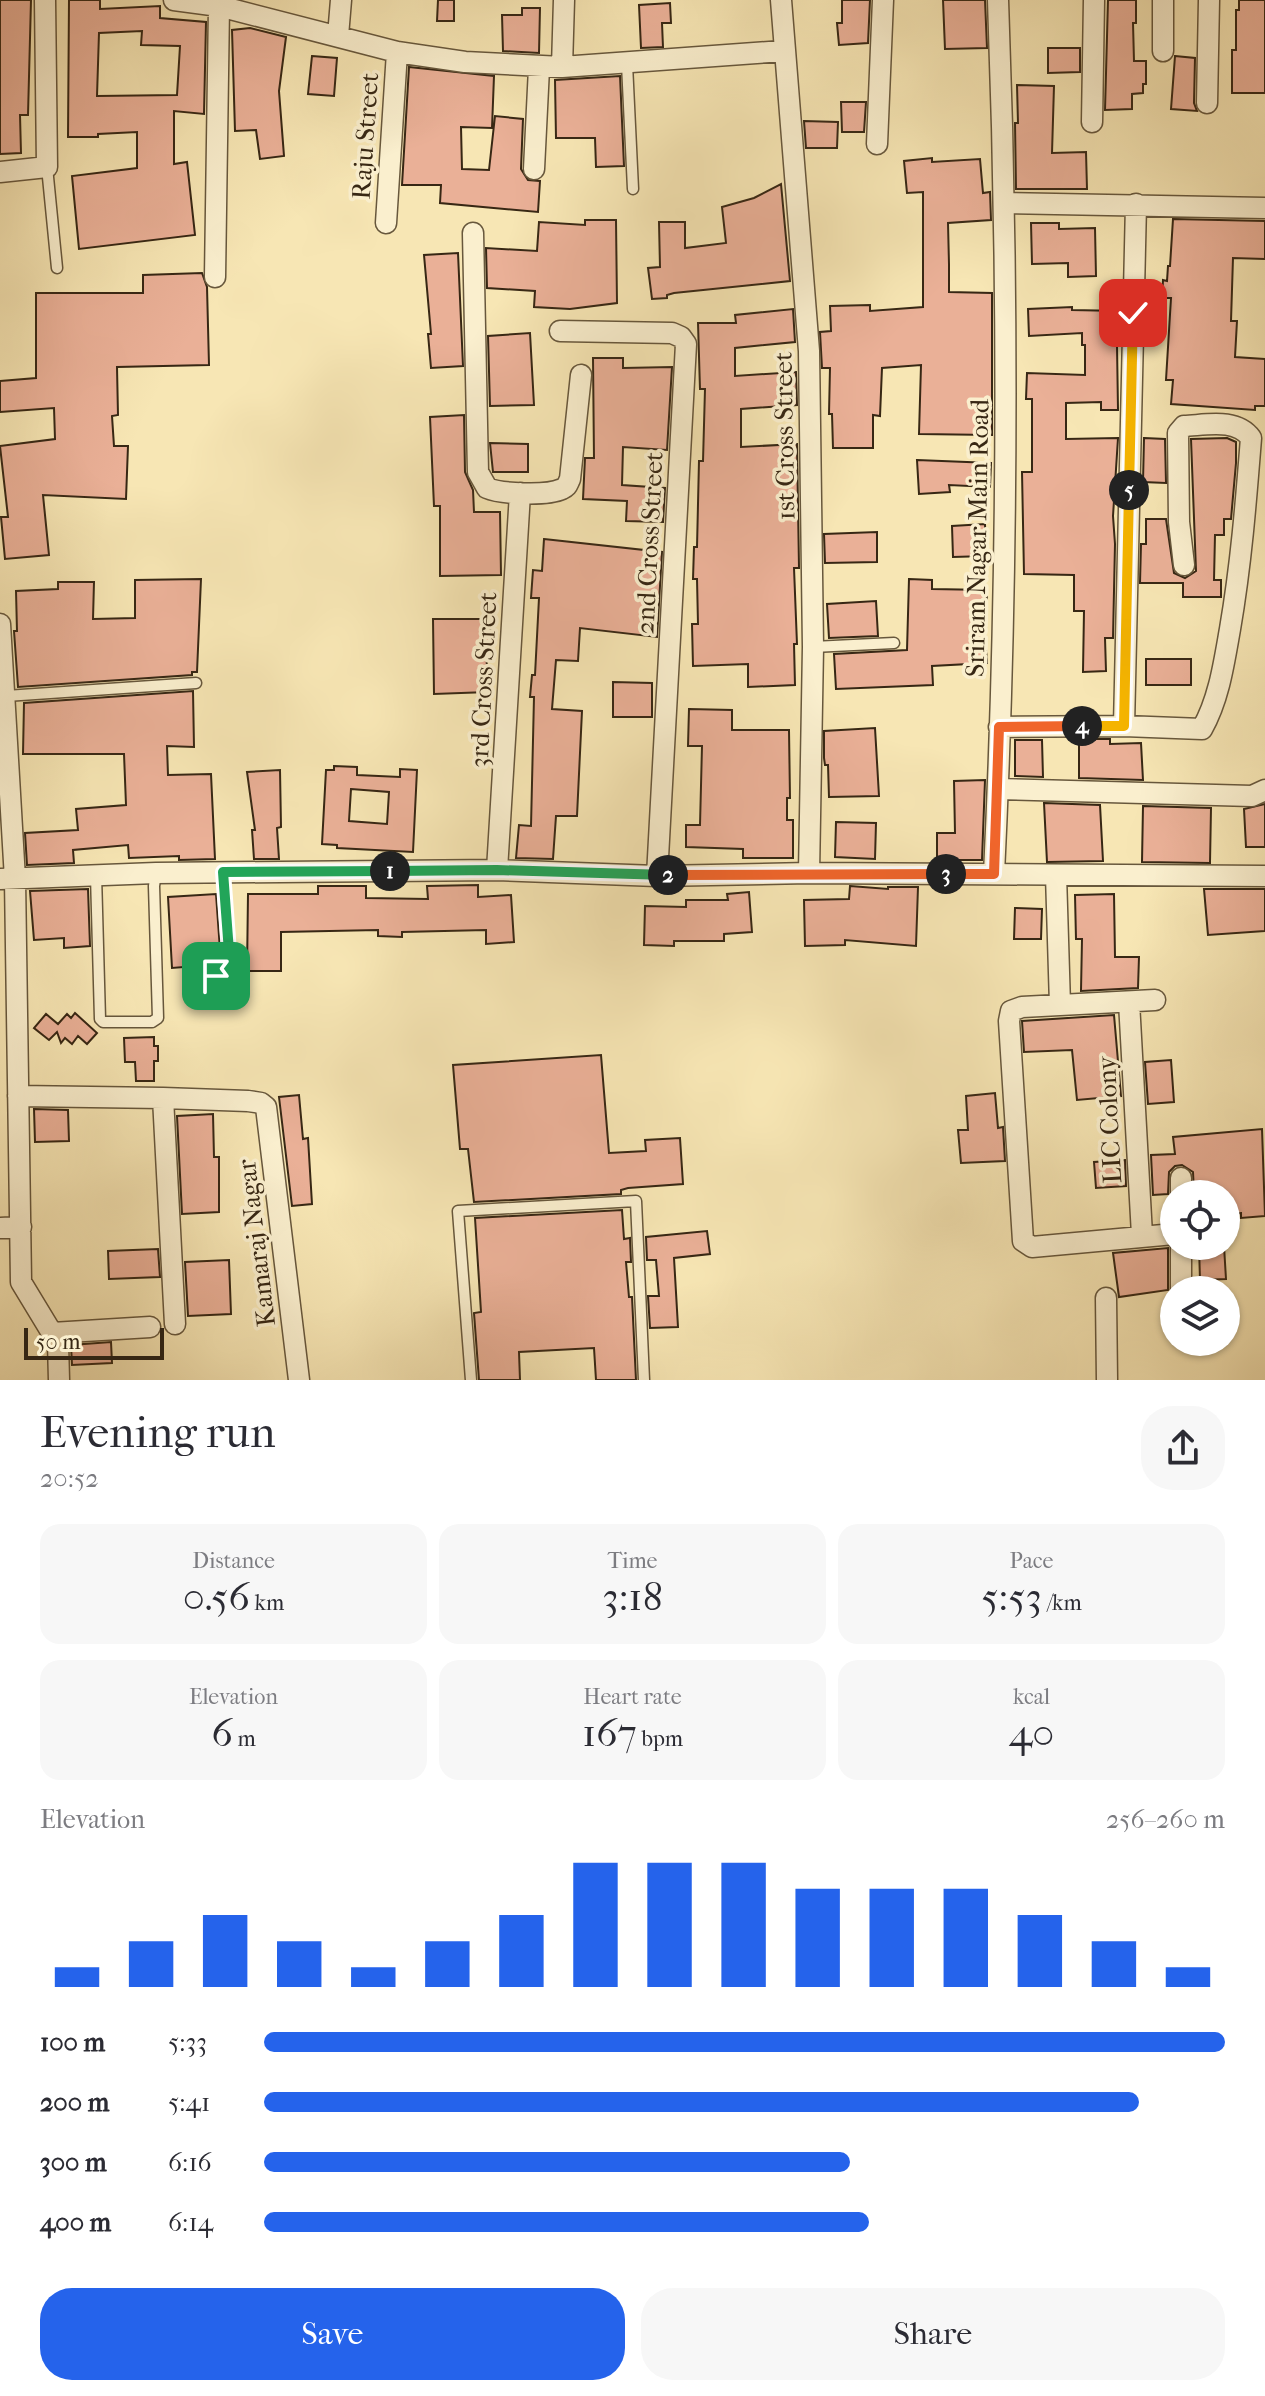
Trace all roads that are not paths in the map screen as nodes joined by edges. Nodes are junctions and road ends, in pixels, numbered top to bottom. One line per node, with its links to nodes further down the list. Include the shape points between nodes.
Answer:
1 (45, 0): 22 (street)
2 (174, 0): 11 (street)
3 (341, 0): 12 (street)
4 (564, 0): 17 (street)
5 (781, 0): 13 (street, 1st Cross Street)
6 (883, 0): 21 (street)
7 (998, 0): 26 (street, Sriram Nagar Main Road)
8 (1094, 0): 20 (street)
9 (1163, 0): 14 (street)
10 (1209, 0): 19 (street)
11 (220, 3): 12 (street); 32 (street)
12 (338, 36): 15 (street)
13 (783, 51): 16 (street); 39 (street, 1st Cross Street, via 809,351)
14 (1163, 51)
15 (397, 52): 18 (street); 29 (street, Raju Street)
16 (627, 64): 17 (street); 25 (lane)
17 (562, 67): 18 (street)
18 (539, 68): 23 (street)
19 (1207, 103)
20 (1092, 122)
21 (877, 144)
22 (47, 167): 24 (street); 31 (lane)
23 (534, 169)
24 (0, 172)
25 (633, 189)
26 (1005, 203): 27 (street); 43 (street, Sriram Nagar Main Road)
27 (1136, 204): 28 (street); 42 (street)
28 (1265, 208)
29 (386, 223)
30 (473, 233): 35 (street, via 478,472 487,488)
31 (57, 268)
32 (215, 277)
33 (560, 331): 53 (street, 2nd Cross Street, via 672,333 686,344)
34 (581, 375): 35 (street, via 567,485)
35 (520, 493): 46 (street, 3rd Cross Street)
36 (1184, 565): 42 (street, via 1178,433 1184,426 1235,425 1251,438 1240,569 1212,710 1202,729)
37 (0, 624): 41 (street)
38 (894, 643): 39 (lane)
39 (813, 647): 49 (street, 1st Cross Street)
40 (196, 683): 41 (lane)
41 (3, 696): 55 (street)
42 (1124, 726): 43 (street)
43 (999, 727): 44 (street, Sriram Nagar Main Road)
44 (998, 789): 45 (street, via 1252,796); 50 (street, Sriram Nagar Main Road)
45 (1265, 790)
46 (497, 870): 47 (street); 53 (street)
47 (223, 872): 48 (street); 57 (lane, via 229,969)
48 (156, 873): 51 (street); 51 (lane, via 158,1018 152,1022 100,1019)
49 (809, 873): 50 (street); 53 (street)
50 (994, 874): 52 (street)
51 (96, 875): 55 (street)
52 (1056, 875): 54 (street); 60 (street)
53 (657, 876)
54 (1265, 876)
55 (8, 879): 56 (street)
56 (7, 970): 61 (street)
57 (195, 977)
58 (1155, 1000): 59 (street)
59 (1129, 1002): 60 (street); 66 (street, LIC Colony)
60 (1060, 1005): 66 (street, via 1022,1007 1009,1016 1023,1241 1032,1247)
61 (18, 1096): 62 (street); 63 (street)
62 (163, 1098): 68 (street); 72 (street, Kamaraj Nagar, via 261,1103 267,1113)
63 (10, 1179): 64 (street)
64 (10, 1228): 70 (street, via 21,1282)
65 (1160, 1234): 66 (street)
66 (1142, 1235)
67 (1106, 1298): 75 (street)
68 (175, 1324)
69 (150, 1327): 70 (street)
70 (52, 1333): 71 (street, via 59,1352)
71 (59, 1380)
72 (299, 1380)
73 (471, 1380): 74 (lane, via 458,1211 636,1201)
74 (644, 1380)
75 (1107, 1380)

